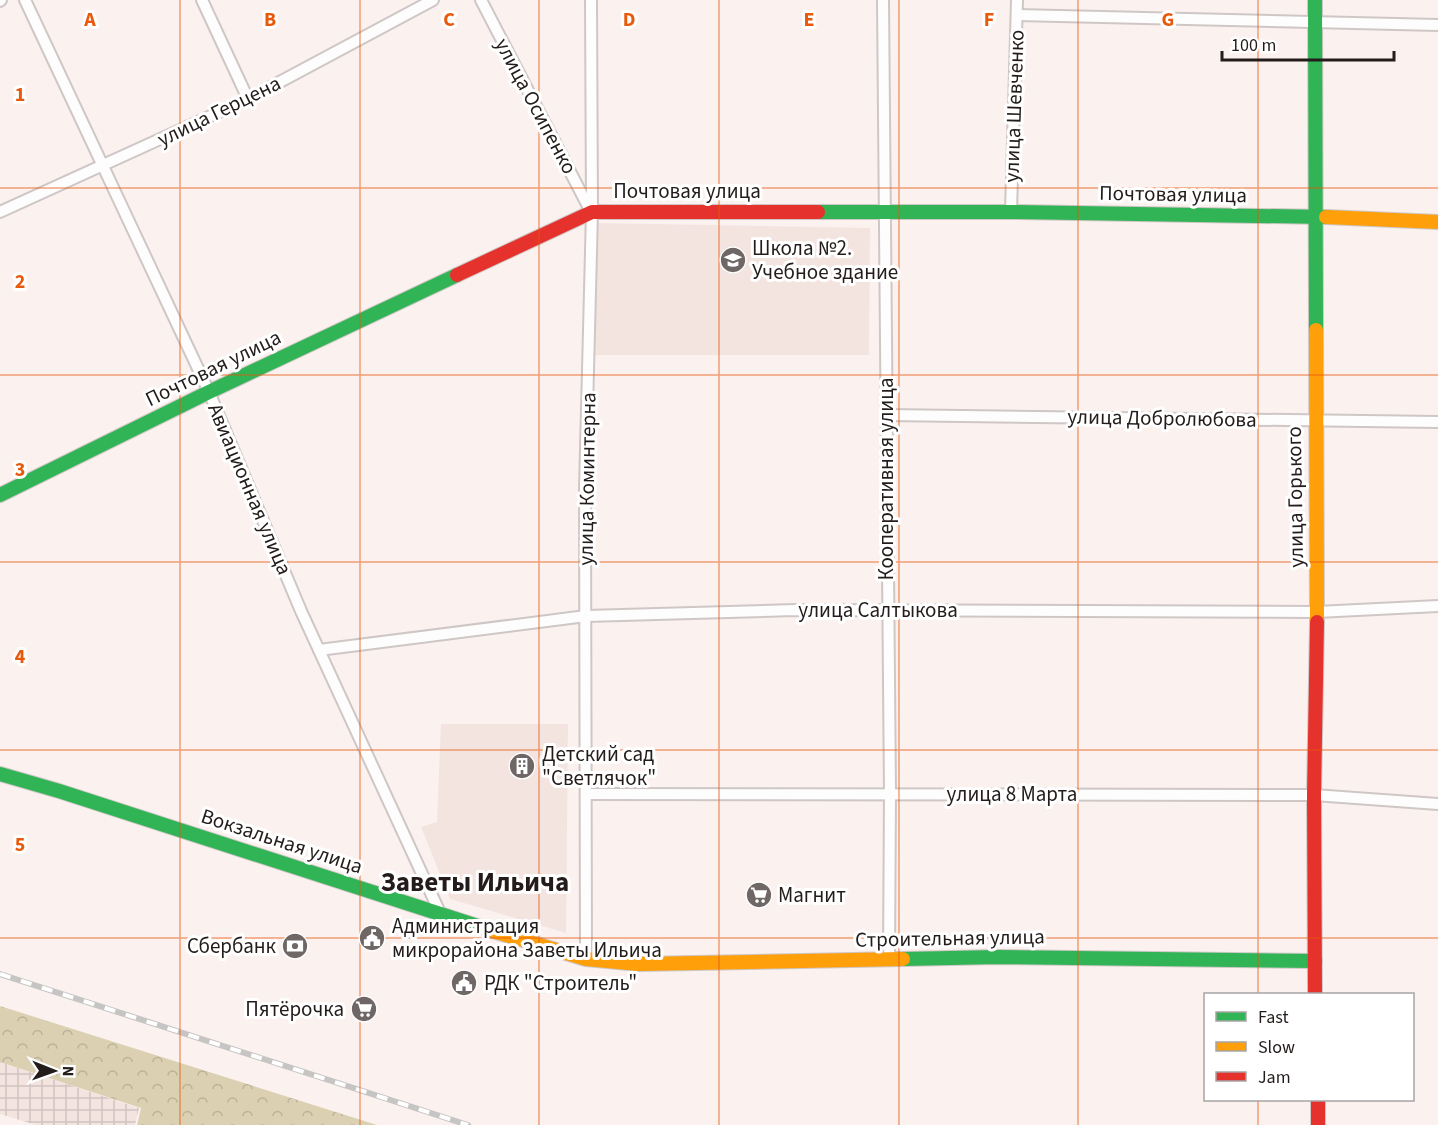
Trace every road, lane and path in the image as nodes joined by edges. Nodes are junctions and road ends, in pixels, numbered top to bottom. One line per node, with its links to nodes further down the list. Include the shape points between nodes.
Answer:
1 (25, 0): 13 (street, Авиационная улица)
2 (202, 0): 12 (street)
3 (433, 0): 12 (street, улица Герцена)
4 (481, 0): 15 (street, улица Осипенко)
5 (591, 0): 15 (street, улица Коминтерна)
6 (883, 0): 16 (street, Кооперативная улица)
7 (1017, 0): 9 (street, улица Шевченко)
8 (1315, 0): 10 (street, улица Горького)
9 (1017, 15): 10 (street); 17 (street, улица Шевченко)
10 (1315, 21): 11 (street); 18 (street, улица Горького)
11 (1438, 25)
12 (248, 99): 13 (street, улица Герцена)
13 (103, 166): 14 (street, улица Герцена); 20 (street, Авиационная улица)
14 (0, 212)
15 (592, 212): 16 (street, Почтовая улица); 20 (street, Почтовая улица); 28 (street, улица Коминтерна, via 585,477)
16 (884, 212): 17 (street, Почтовая улица); 21 (street, Кооперативная улица)
17 (1011, 212): 18 (street, Почтовая улица)
18 (1317, 217): 19 (street, Почтовая улица); 22 (street, улица Горького)
19 (1438, 222)
20 (209, 392): 24 (street, Почтовая улица); 29 (street, Авиационная улица)
21 (886, 415): 22 (street, улица Добролюбова); 26 (street, Кооперативная улица)
22 (1315, 420): 23 (street, улица Добролюбова); 27 (street, улица Горького)
23 (1438, 422)
24 (0, 495)
25 (1438, 606): 27 (street, улица Салтыкова)
26 (887, 610): 27 (street, улица Салтыкова); 28 (street, улица Салтыкова); 32 (street, Кооперативная улица)
27 (1317, 612): 33 (street, улица Горького)
28 (586, 616): 29 (street, улица Салтыкова); 31 (street, улица Коминтерна)
29 (319, 650): 35 (street, Авиационная улица)
30 (0, 774): 35 (street, Вокзальная улица)
31 (586, 794): 32 (street, улица 8 Марта); 36 (street, улица Коминтерна)
32 (890, 794): 33 (street, улица 8 Марта); 37 (street, Кооперативная улица)
33 (1314, 795): 34 (street, улица 8 Марта); 38 (street, улица Горького)
34 (1438, 804)
35 (441, 915): 36 (street, Вокзальная улица)
36 (586, 958): 37 (street, Строительная улица, via 639,964)
37 (889, 959): 38 (street, Строительная улица)
38 (1315, 961): 39 (street, улица Горького)
39 (1315, 993)
40 (1318, 1101): 41 (street)
41 (1318, 1125)

